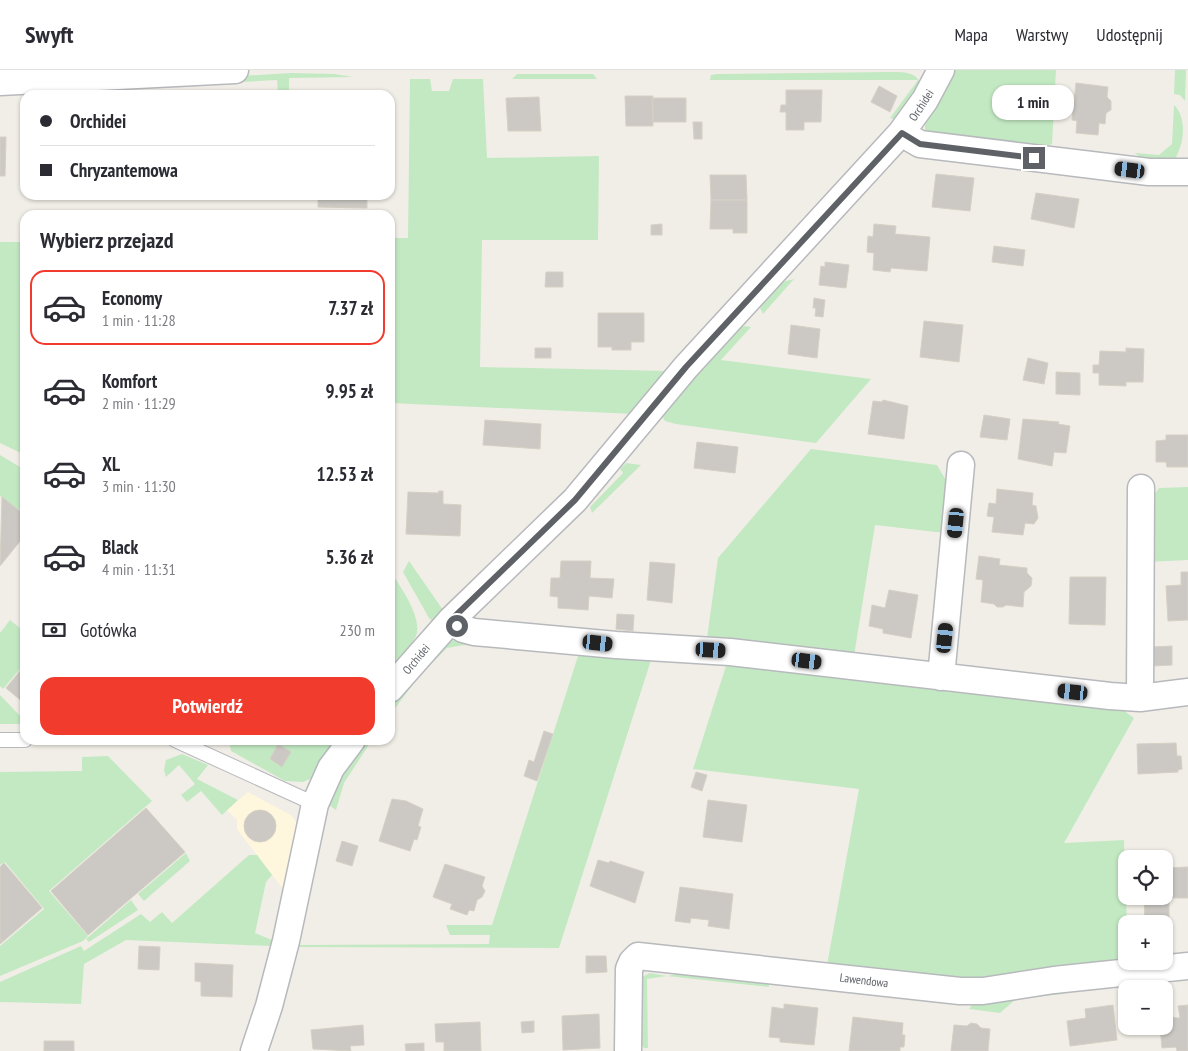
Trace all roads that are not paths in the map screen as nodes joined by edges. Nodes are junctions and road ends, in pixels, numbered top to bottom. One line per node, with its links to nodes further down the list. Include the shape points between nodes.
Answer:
1 (235, 70): 3 (street)
2 (935, 72): 4 (street, Orchidei)
3 (1, 78)
4 (902, 133): 5 (street, via 920,144 1149,172); 8 (street, Orchidei, via 686,367 575,500)
5 (1188, 172)
6 (961, 466): 9 (street)
7 (1141, 488): 12 (street)
8 (451, 620): 9 (street, via 474,632 730,652); 10 (street, Orchidei)
9 (941, 677): 12 (street)
10 (395, 684)
11 (1188, 692): 12 (street)
12 (1140, 698)
13 (0, 740): 14 (lane)
14 (20, 740)
15 (186, 745): 17 (lane)
16 (348, 745): 17 (street, via 331,768)
17 (315, 804): 19 (street, via 286,941)
18 (1188, 966): 20 (street, Lawendowa, via 975,991 638,956 629,969)
19 (254, 1051)
20 (628, 1051)

